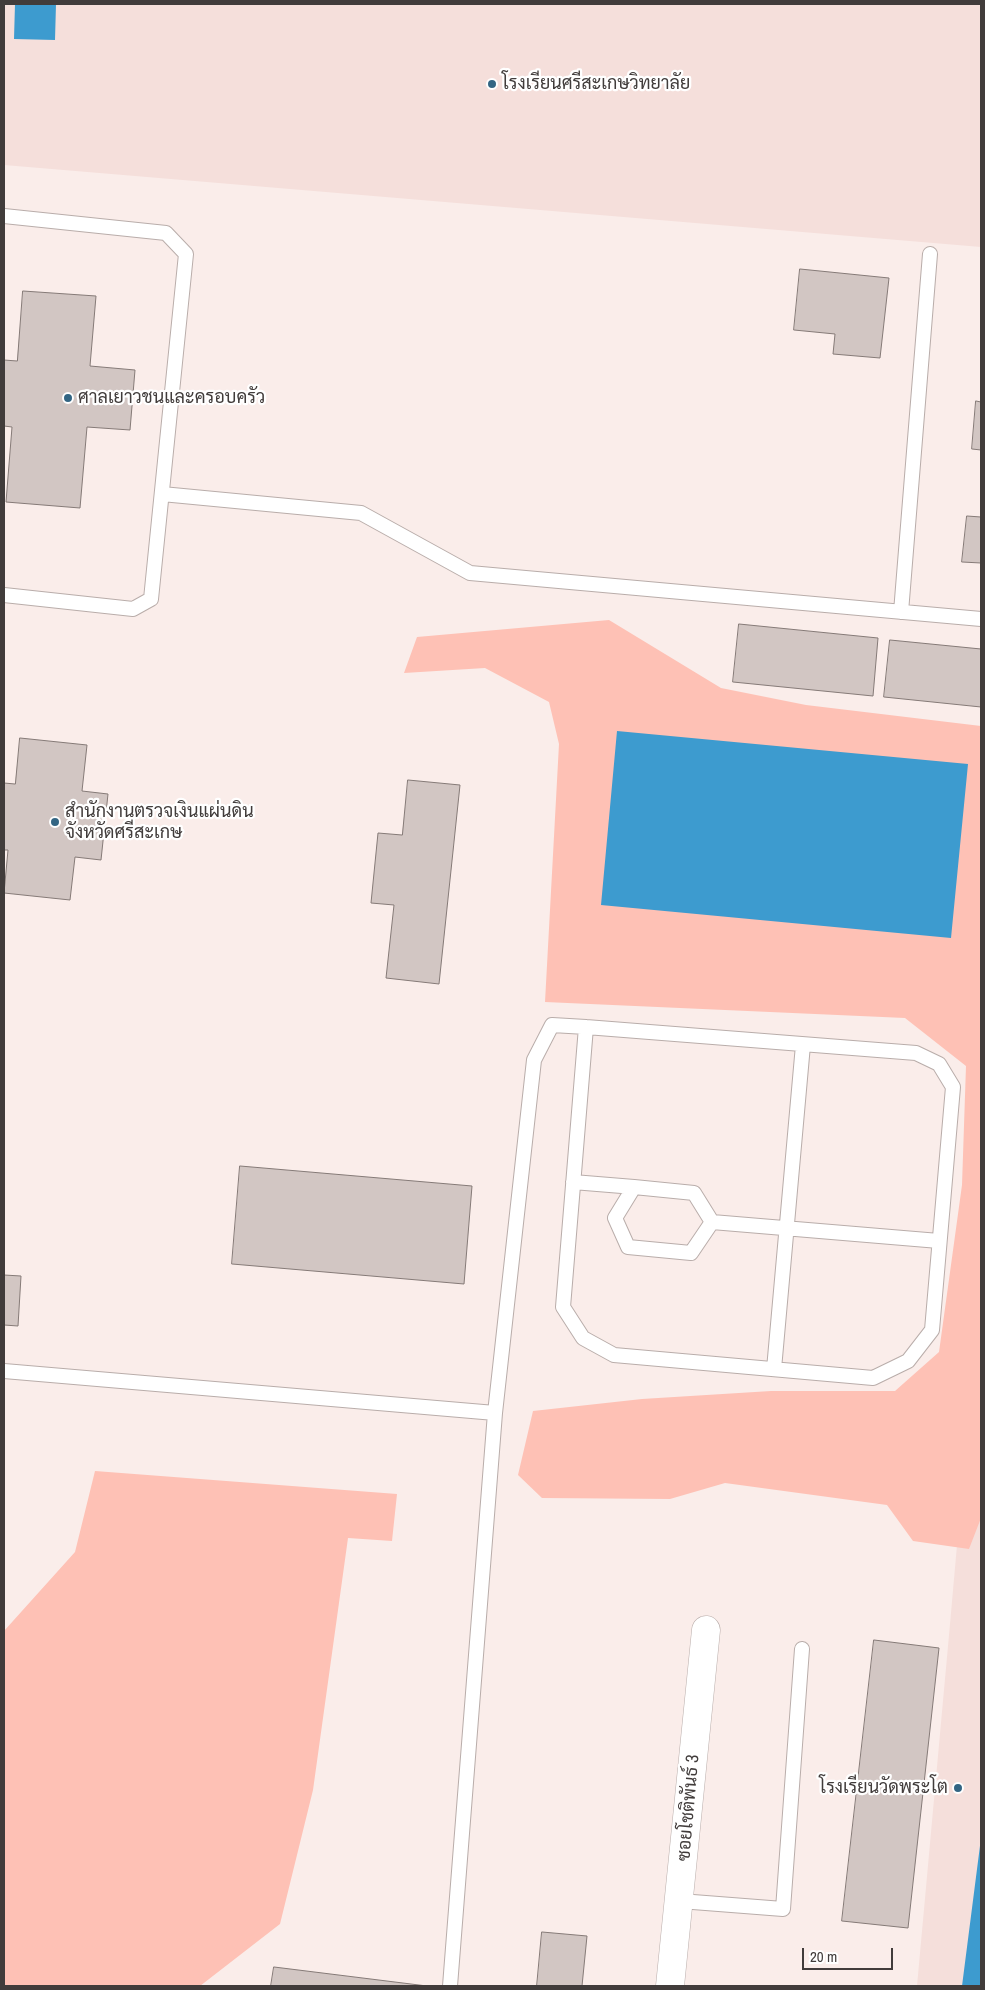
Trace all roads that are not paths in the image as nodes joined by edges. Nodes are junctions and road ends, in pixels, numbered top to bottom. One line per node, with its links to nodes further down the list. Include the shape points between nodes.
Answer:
1 (4, 216): 3 (lane, via 166,233 186,254)
2 (930, 254): 5 (lane)
3 (162, 494): 4 (lane, via 151,599 133,609); 5 (lane, via 361,513 470,573)
4 (4, 595)
5 (901, 612): 6 (lane)
6 (981, 619)
7 (586, 1027): 8 (lane); 9 (lane); 16 (lane, via 552,1024 534,1060)
8 (803, 1045): 12 (lane); 13 (lane, via 916,1053 938,1064 953,1087)
9 (573, 1182): 10 (lane); 14 (lane, via 562,1307 583,1338 614,1355)
10 (634, 1187): 11 (lane, via 694,1193); 11 (lane, via 615,1218 628,1247 692,1253)
11 (712, 1222): 12 (lane)
12 (786, 1228): 13 (lane); 14 (lane)
13 (939, 1241): 14 (lane, via 932,1330 908,1361 872,1378)
14 (774, 1369)
15 (4, 1371): 16 (lane)
16 (495, 1412): 20 (lane)
17 (706, 1630): 19 (street, ซอยโชติพันธ์ 3)
18 (802, 1649): 19 (lane, via 784,1909)
19 (680, 1901): 21 (street, ซอยโชติพันธ์ 3)
20 (450, 1986)
21 (670, 1986)

